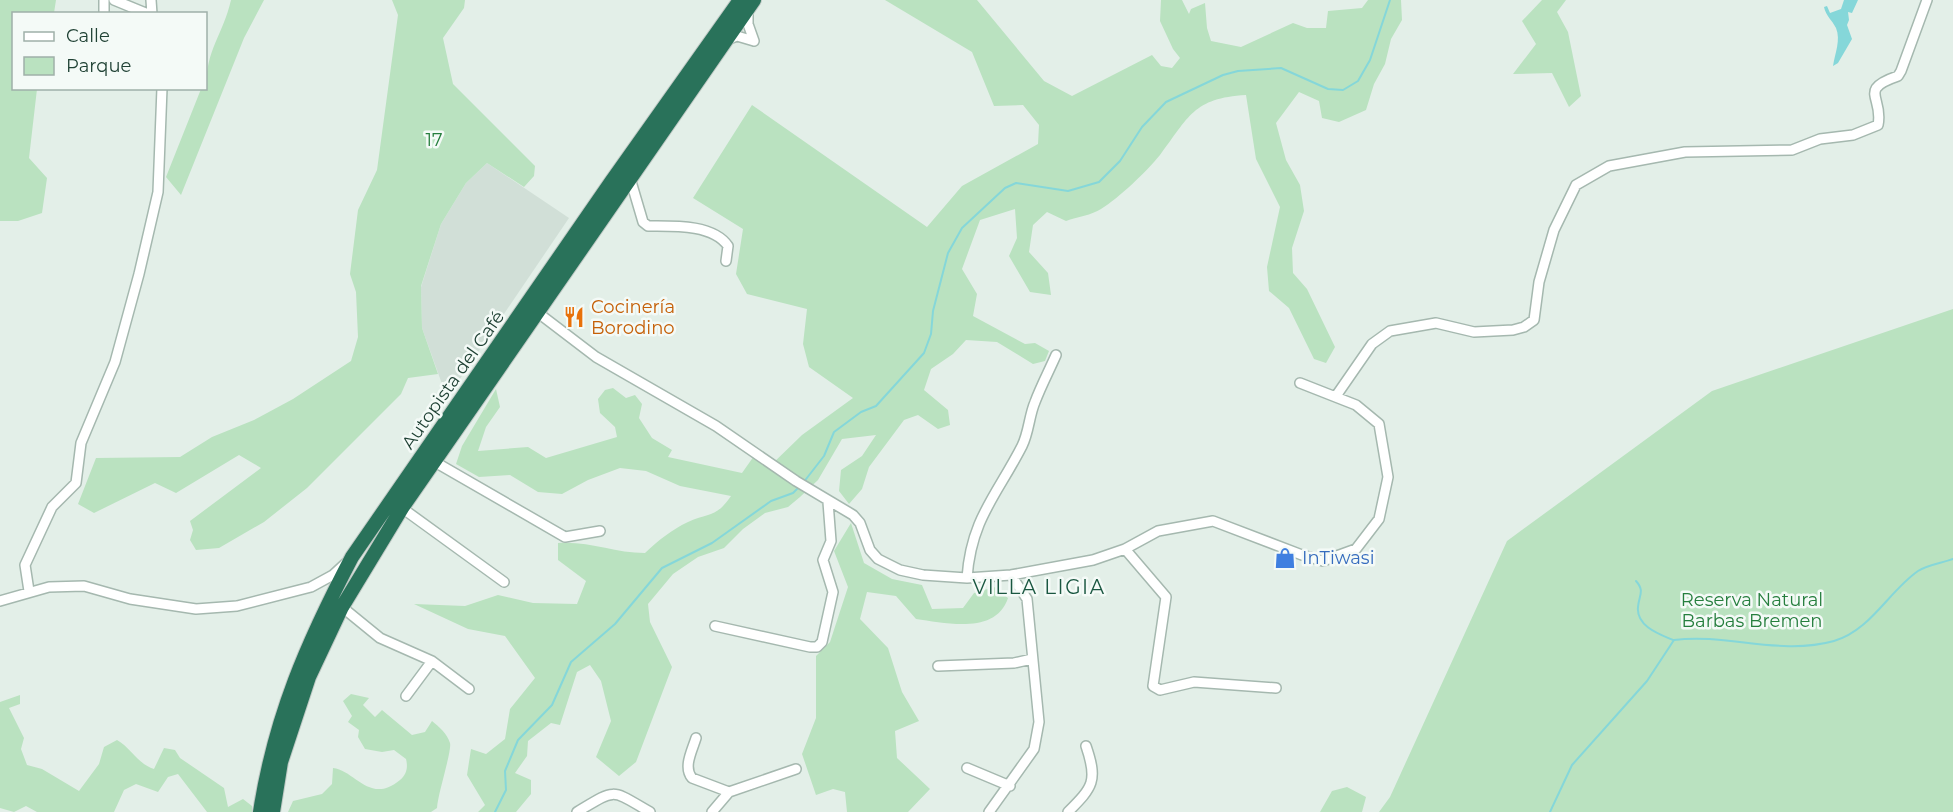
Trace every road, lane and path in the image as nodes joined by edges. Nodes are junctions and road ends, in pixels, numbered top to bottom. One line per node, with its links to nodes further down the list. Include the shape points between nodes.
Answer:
1 (114, 0): 4 (street)
2 (1926, 0): 12 (street, via 1901,71 1898,76 1882,80 1875,92 1878,125 1792,150 1685,152 1609,166 1576,184 1554,230 1539,282 1534,320 1513,330 1474,332 1436,323 1390,331 1372,344)
3 (747, 3): 5 (highway, Autopista del Café); 5 (street, via 754,40 742,36); 18 (highway, Autopista del Café, via 611,182)
4 (143, 12)
5 (726, 40): 7 (highway, Autopista del Café)
6 (162, 90): 22 (street, via 158,192 139,274 115,362 81,443 76,483 52,507 25,565)
7 (630, 178): 8 (street, via 643,222 648,226 712,232 728,246); 9 (highway, Autopista del Café)
8 (726, 261)
9 (537, 312): 13 (highway, Autopista del Café); 14 (street, via 596,357 716,426)
10 (1056, 355): 20 (street, via 1034,404 1021,447 982,512 969,554)
11 (1300, 383): 12 (street)
12 (1336, 396): 17 (street, via 1356,405 1379,424 1388,477 1379,519 1356,549 1323,561 1213,521 1158,531)
13 (435, 462): 15 (highway, Autopista del Café); 16 (street, via 565,537)
14 (828, 502): 20 (street, via 860,522 870,550 878,559 912,573); 25 (street, via 831,541 823,560 833,592 822,642 810,647)
15 (402, 508): 21 (street); 24 (highway, Autopista del Café)
16 (600, 531)
17 (1125, 549): 19 (street, via 1093,560); 29 (street, via 1166,597 1153,687 1160,690 1194,682)
18 (352, 557): 22 (street, via 333,575 310,587 237,606 196,609 130,599 84,586); 39 (highway, Autopista del Café, via 318,623 286,699 267,768)
19 (1011, 575): 20 (street); 26 (street, via 1027,599)
20 (967, 578)
21 (504, 582)
22 (29, 591): 23 (street)
23 (0, 601)
24 (342, 607): 27 (street, via 387,642); 40 (highway, Autopista del Café, via 309,677 281,762)
25 (715, 626)
26 (1032, 658): 28 (street, via 1014,663); 36 (street, via 1039,722 1034,749)
27 (432, 661): 30 (street); 31 (street)
28 (938, 666)
29 (1276, 687)
30 (469, 689)
31 (406, 696)
32 (696, 738): 37 (street, via 688,773)
33 (1086, 746): 44 (street, via 1093,766 1093,782)
34 (967, 768): 36 (street)
35 (796, 769): 37 (street)
36 (1010, 786): 38 (street)
37 (729, 792): 43 (street)
38 (992, 811)
39 (260, 812)
40 (273, 812)
41 (577, 812): 42 (street, via 607,794 617,793)
42 (650, 812)
43 (712, 812)
44 (1068, 812)

